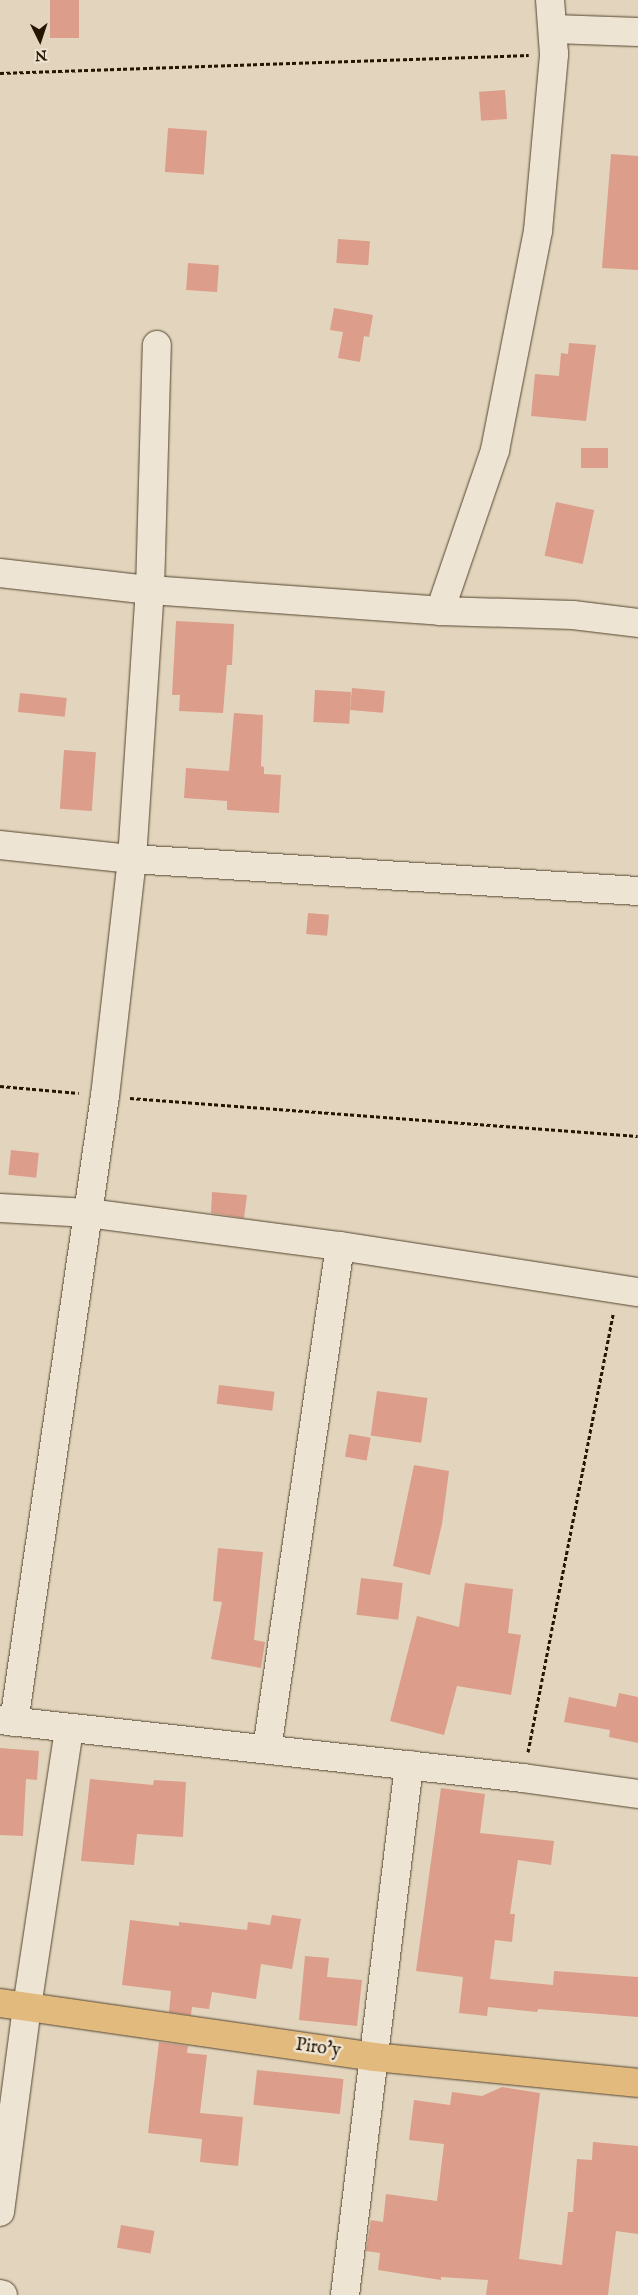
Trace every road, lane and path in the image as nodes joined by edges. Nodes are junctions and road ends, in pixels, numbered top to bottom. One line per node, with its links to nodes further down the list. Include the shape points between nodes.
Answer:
1 (550, 0): 3 (street)
2 (638, 32): 3 (street)
3 (554, 41): 4 (path); 8 (street, via 538,231 495,450)
4 (0, 73)
5 (157, 345): 7 (street)
6 (0, 573): 7 (street)
7 (150, 590): 8 (street); 11 (street)
8 (440, 611): 9 (street, via 573,616)
9 (638, 623)
10 (0, 845): 11 (street)
11 (132, 859): 12 (street); 14 (street)
12 (638, 891)
13 (0, 1086): 14 (path)
14 (106, 1096): 15 (path); 17 (street)
15 (638, 1136)
16 (0, 1208): 17 (street)
17 (88, 1214): 18 (street); 20 (street)
18 (340, 1246): 19 (street); 22 (street)
19 (628, 1291): 24 (path)
20 (7, 1721): 21 (street)
21 (69, 1729): 22 (street); 27 (street)
22 (267, 1749): 23 (street)
23 (409, 1765): 24 (street); 28 (street)
24 (523, 1778): 25 (street)
25 (638, 1794)
26 (0, 2003): 27 (main road, Piro'y)
27 (26, 2007): 28 (main road, Piro'y); 30 (street)
28 (374, 2057): 29 (main road, Piro'y); 31 (street)
29 (638, 2083)
30 (0, 2212)
31 (344, 2295)

